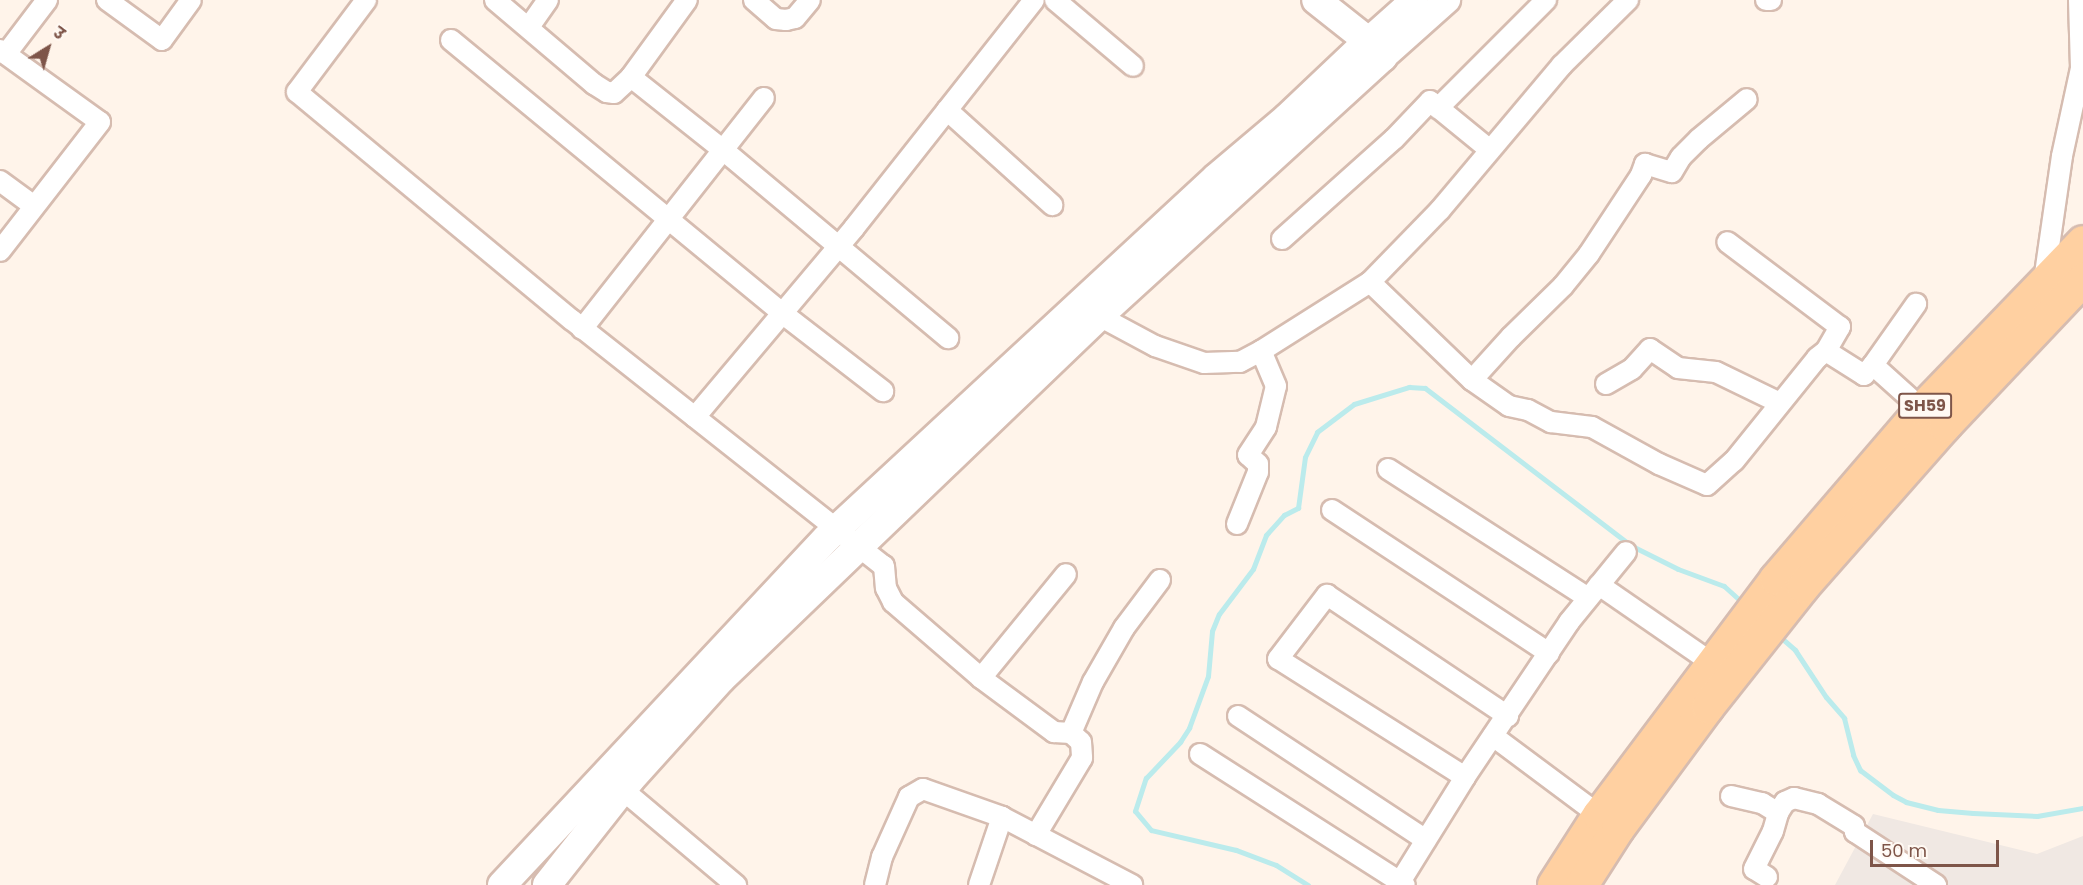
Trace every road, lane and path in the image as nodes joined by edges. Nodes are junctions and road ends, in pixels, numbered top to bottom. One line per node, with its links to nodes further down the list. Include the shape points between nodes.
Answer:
1 (47, 0): 23 (street)
2 (107, 0): 3 (street, via 162,40)
3 (191, 0)
4 (366, 0): 49 (street, via 297,92)
5 (495, 0): 20 (street)
6 (548, 0): 20 (street)
7 (687, 0): 26 (street)
8 (754, 0): 9 (street, via 776,19 786,20 795,18)
9 (810, 0)
10 (1034, 0): 31 (street)
11 (1055, 0): 24 (street)
12 (1414, 0): 22 (street)
13 (1447, 0): 22 (street)
14 (1546, 0): 30 (street)
15 (1628, 0): 33 (street, via 1562,65)
16 (1766, 0): 17 (street)
17 (1772, 0)
18 (2079, 0): 25 (street)
19 (1326, 3): 22 (main road)
20 (529, 27): 26 (street, via 607,92 614,93)
21 (451, 40): 37 (street)
22 (1376, 49): 47 (main road)
23 (3, 52): 35 (street, via 100,122)
24 (1133, 66)
25 (2082, 67): 29 (street)
26 (631, 76): 32 (street)
27 (764, 98): 32 (street)
28 (1747, 99): 55 (street, via 1687,151 1672,172 1645,164 1583,262)
29 (2079, 106): 45 (street, via 2062,156)
30 (1438, 108): 33 (street); 38 (street, via 1430,101 1394,139)
31 (947, 110): 36 (street); 41 (street)
32 (722, 149): 37 (street); 41 (street)
33 (1490, 150): 44 (street, via 1440,210)
34 (0, 181): 35 (street)
35 (34, 206): 42 (street)
36 (1052, 206)
37 (668, 218): 48 (street); 49 (street)
38 (1282, 239)
39 (1727, 242): 53 (street, via 1840,327)
40 (2083, 242): 45 (main road, SH59)
41 (838, 246): 48 (street); 51 (street)
42 (0, 251)
43 (2083, 280): 50 (main road, SH59)
44 (1370, 282): 52 (street); 55 (street)
45 (2043, 283): 50 (street); 59 (main road, SH59)
46 (1916, 304): 54 (street)
47 (1091, 308): 52 (street, via 1155,346 1204,363 1240,362); 64 (main road); 65 (main road)
48 (782, 313): 57 (street); 60 (street)
49 (582, 328): 60 (street)
50 (2037, 328): 69 (main road, SH59)
51 (948, 338)
52 (1261, 351): 63 (street, via 1276,386 1266,427 1248,455 1258,464 1258,472)
53 (1826, 351): 54 (street, via 1864,375); 58 (street)
54 (1873, 365): 59 (street)
55 (1472, 380): 58 (street, via 1509,406 1528,410 1551,422 1592,427 1659,464 1707,484 1734,461)
56 (1606, 384): 58 (street, via 1632,369 1650,349 1678,368 1716,372)
57 (884, 392)
58 (1780, 403)
59 (1922, 409): 69 (main road, SH59)
60 (695, 417): 64 (street)
61 (1388, 469): 70 (street)
62 (1332, 510): 72 (street)
63 (1237, 524)
64 (838, 528): 65 (street); 91 (main road)
65 (860, 546): 74 (street, via 884,566 886,588 893,602); 81 (main road, via 721,679)
66 (1626, 552): 70 (street)
67 (1066, 574): 74 (street)
68 (1160, 580): 77 (street, via 1124,628 1093,682)
69 (1790, 583): 71 (main road, SH59)
70 (1594, 592): 72 (street); 73 (street)
71 (1748, 636): 73 (main road, SH59); 98 (main road, SH59)
72 (1549, 653): 76 (street)
73 (1712, 663): 84 (main road, SH59)
74 (981, 678): 77 (street, via 1054,732)
75 (1238, 716): 87 (street)
76 (1508, 716): 78 (street); 80 (street, via 1327,595 1278,659)
77 (1071, 733): 86 (street, via 1081,742 1082,758)
78 (1493, 736): 80 (street); 84 (street)
79 (1200, 754): 90 (street)
80 (1465, 777): 87 (street)
81 (623, 790): 92 (main road); 93 (street)
82 (1731, 796): 83 (street, via 1762,803)
83 (1778, 813): 89 (street, via 1754,869); 99 (street, via 1785,801 1794,798 1818,804)
84 (1599, 815): 97 (main road, SH59)
85 (1002, 817): 86 (street); 94 (street, via 923,789 915,792 909,797 882,857); 95 (street)
86 (1036, 835): 88 (street)
87 (1426, 840): 90 (street)
88 (1098, 877): 96 (street)
89 (1767, 877)
90 (1403, 883)
91 (502, 885)
92 (547, 885)
93 (736, 885)
94 (874, 885)
95 (979, 885)
96 (1132, 885)
97 (1554, 885)
98 (1582, 885)
99 (1936, 885)

